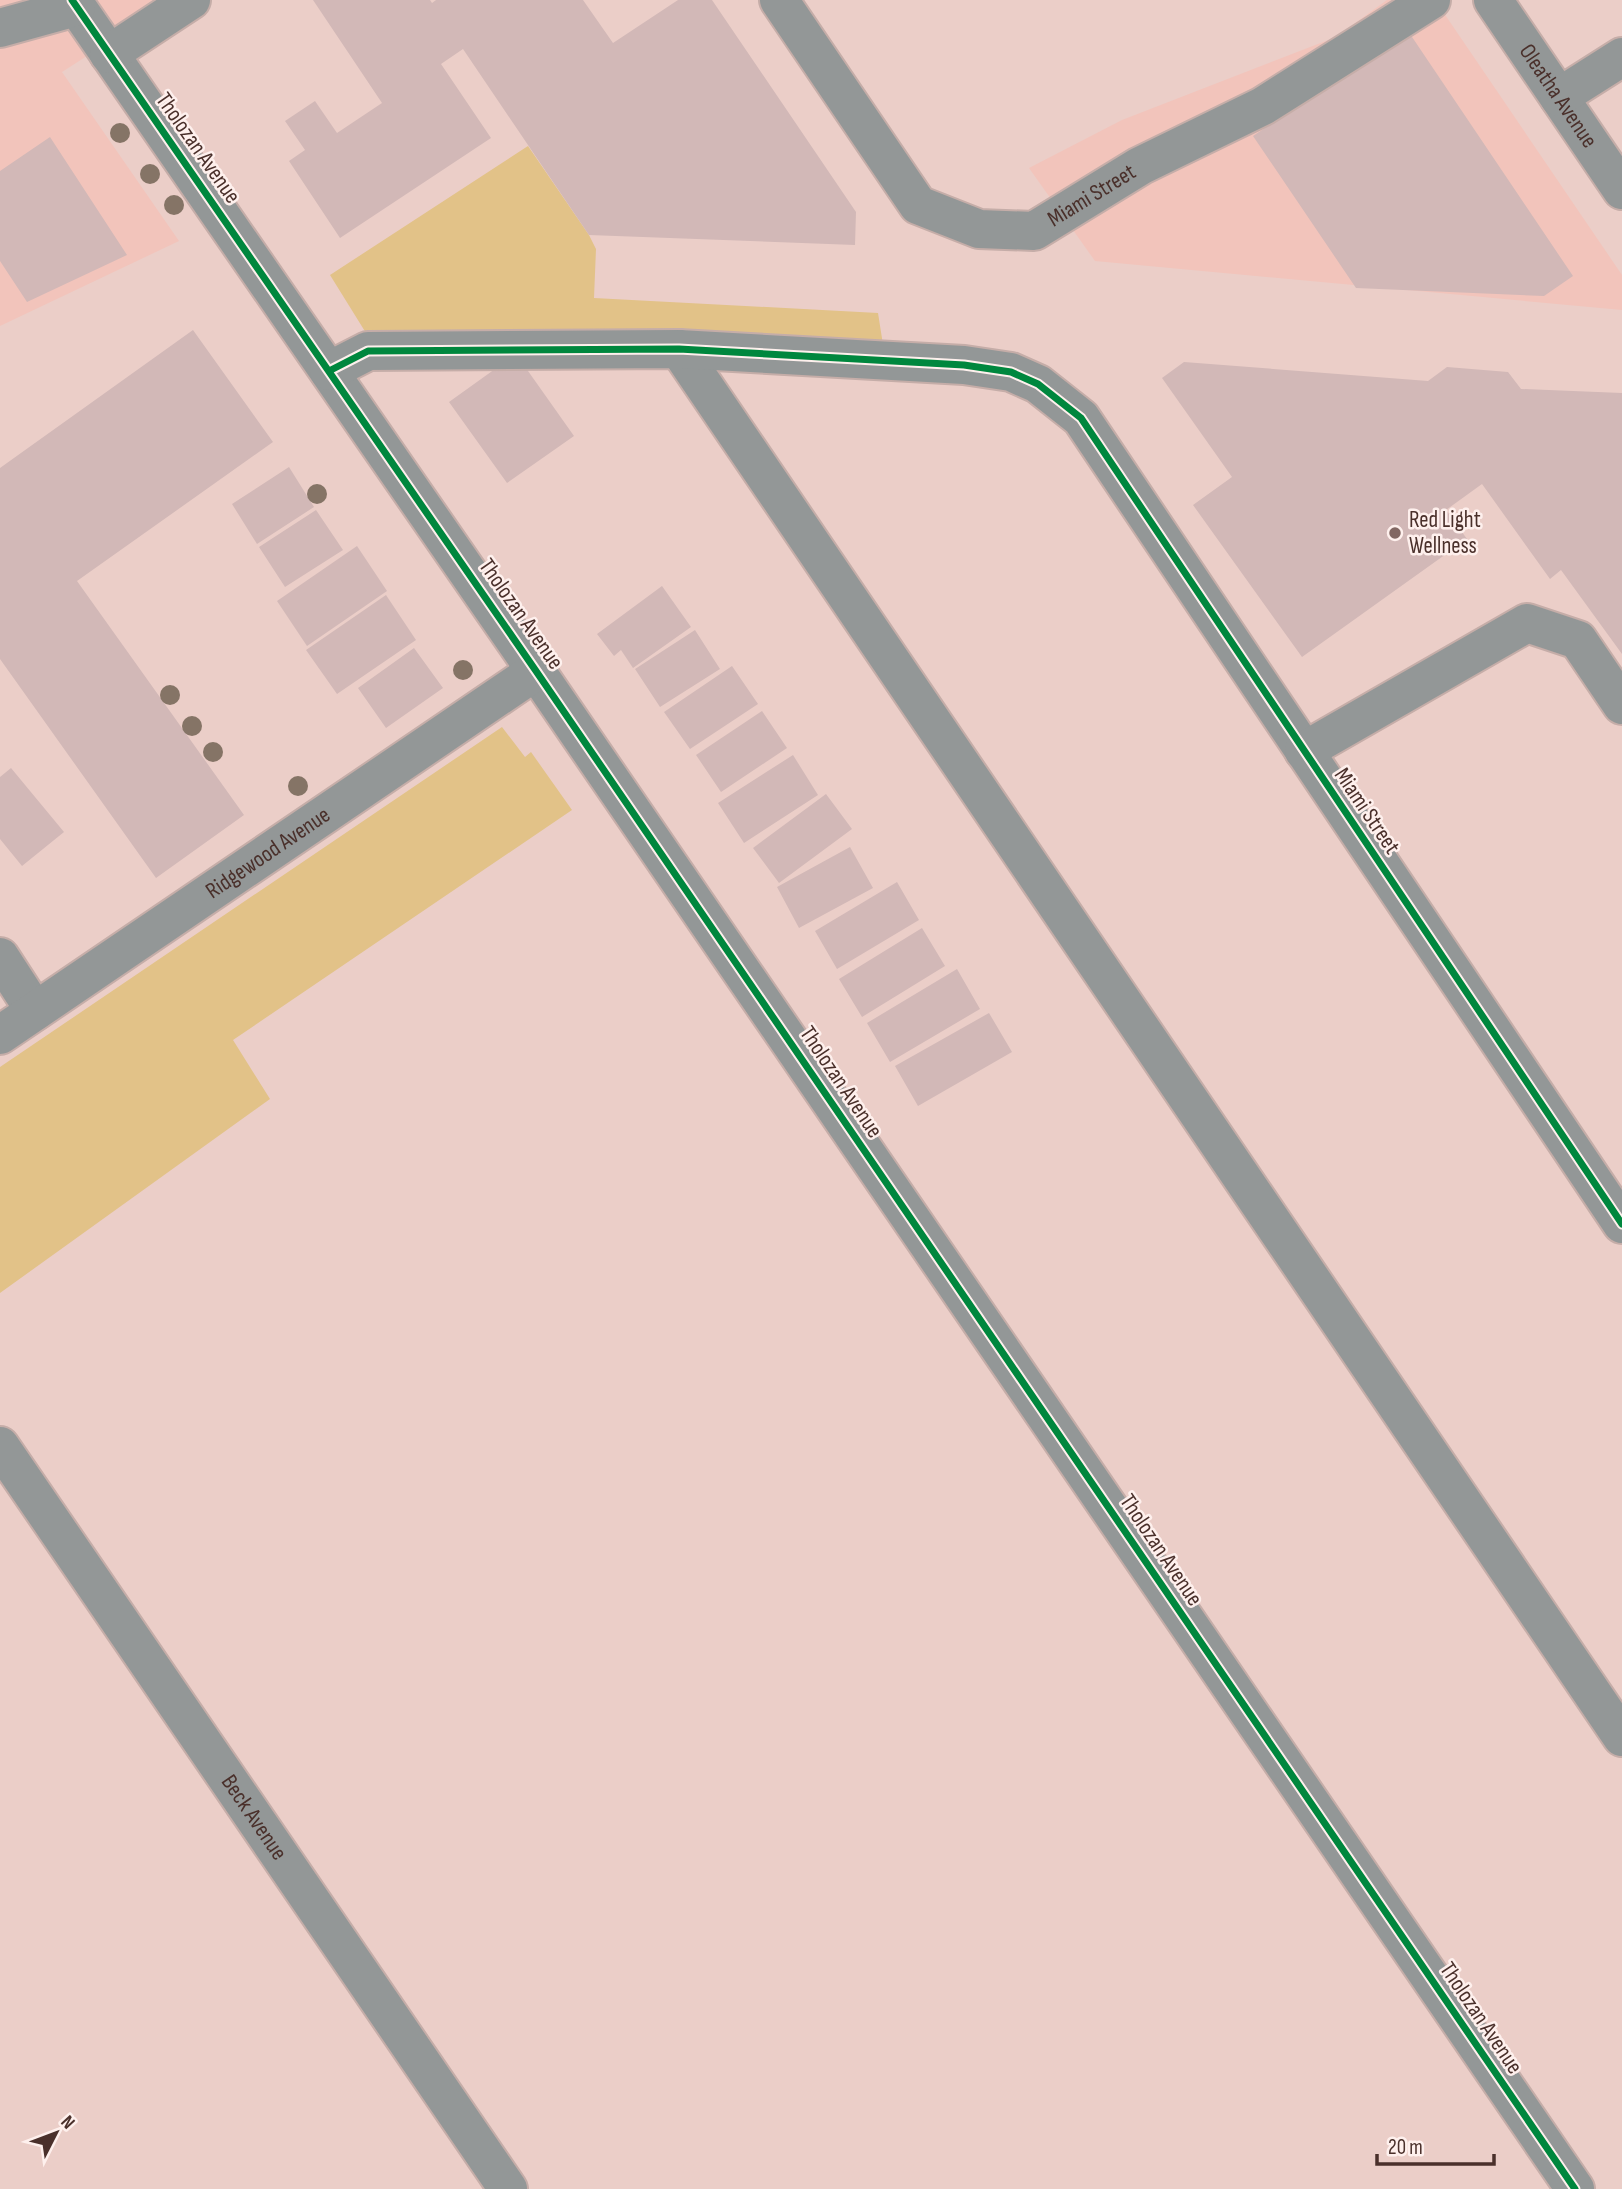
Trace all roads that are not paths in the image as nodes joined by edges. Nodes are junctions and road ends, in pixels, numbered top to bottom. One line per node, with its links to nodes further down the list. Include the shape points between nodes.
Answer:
1 (191, 0): 7 (street)
2 (779, 0): 3 (street, Miami Street, via 918,205 979,229 1034,230 1140,166 1263,106)
3 (1431, 0)
4 (1493, 0): 9 (street, Oleatha Avenue)
5 (74, 3): 6 (street); 7 (street, Tholozan Avenue)
6 (0, 28)
7 (109, 54): 12 (street, Tholozan Avenue)
8 (1622, 57): 9 (street)
9 (1559, 97): 10 (street, Oleatha Avenue)
10 (1622, 190)
11 (679, 349): 12 (street, Miami Street, via 368,351); 15 (street, Miami Street, via 964,365 1011,372 1038,384 1081,418); 21 (street)
12 (329, 371): 13 (street, Tholozan Avenue)
13 (536, 670): 17 (street, Ridgewood Avenue); 23 (street, Tholozan Avenue)
14 (1622, 705): 15 (street, via 1578,640 1527,623)
15 (1304, 751): 19 (street, Miami Street)
16 (0, 957): 17 (street)
17 (36, 1011): 18 (street, Ridgewood Avenue)
18 (0, 1035)
19 (1622, 1224)
20 (0, 1446): 22 (street, Beck Avenue)
21 (1622, 1737)
22 (508, 2189)
23 (1575, 2189)

